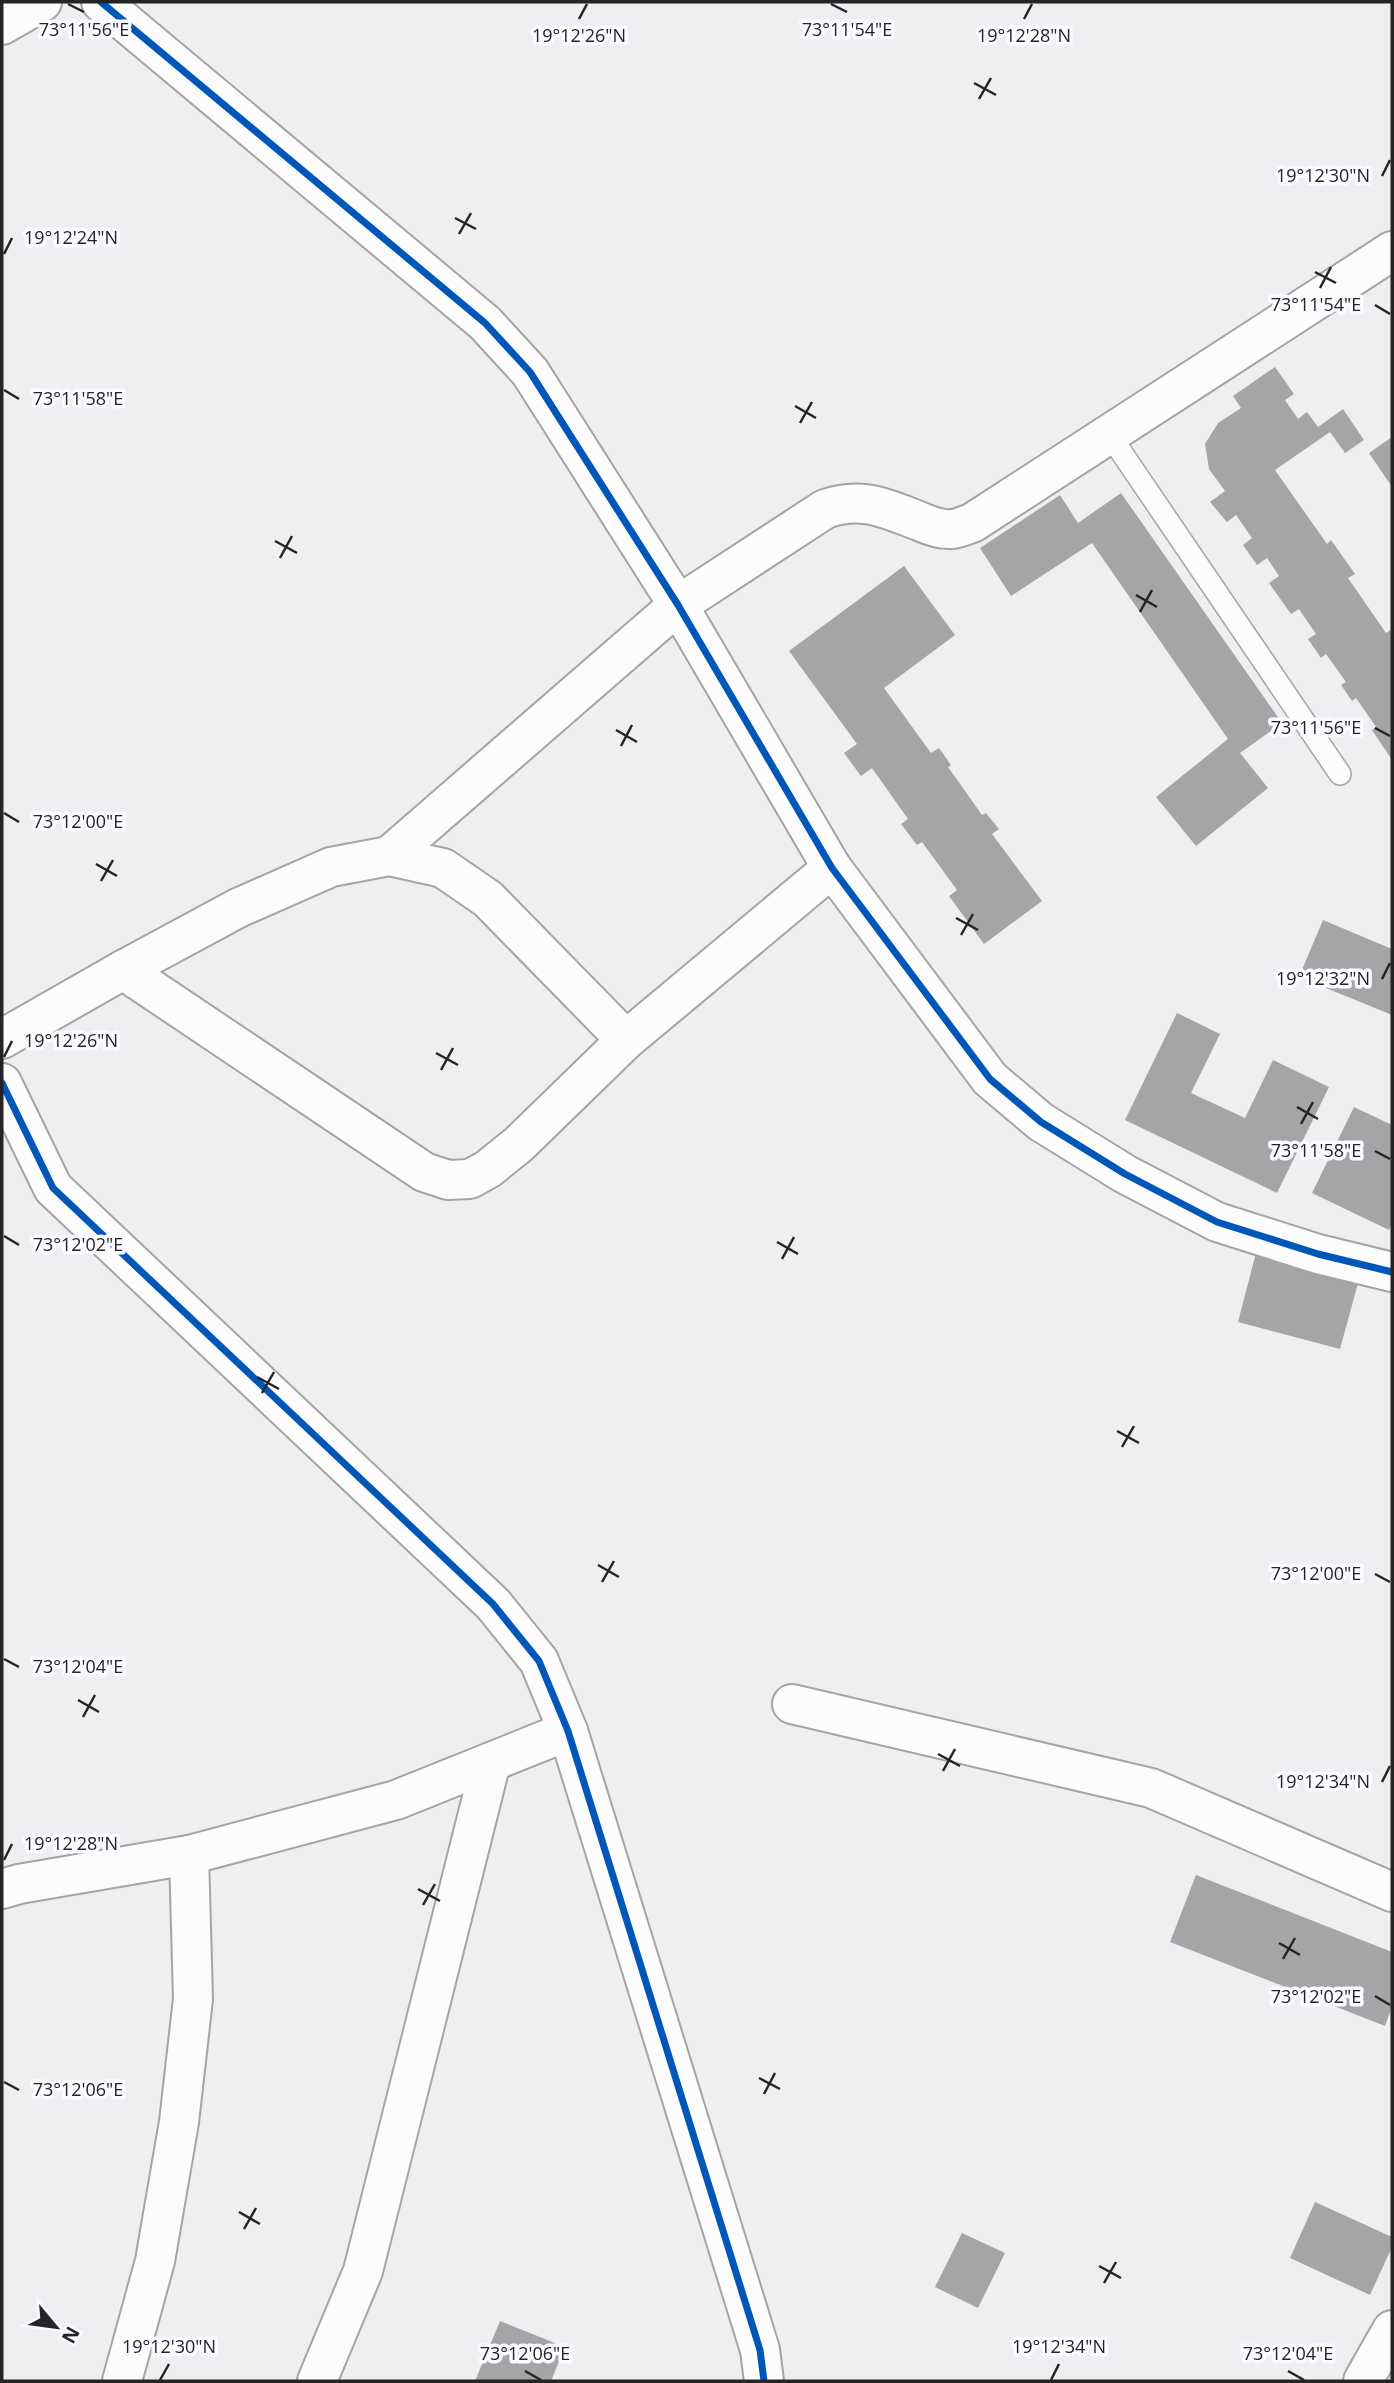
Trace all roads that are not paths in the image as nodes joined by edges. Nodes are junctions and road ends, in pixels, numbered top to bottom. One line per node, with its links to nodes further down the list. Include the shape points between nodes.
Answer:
1 (42, 2): 3 (street)
2 (101, 2): 6 (street, via 485,323 530,372)
3 (2, 25)
4 (1392, 251): 5 (street)
5 (1109, 435): 6 (street, via 972,523 950,530 860,502 825,509); 7 (lane)
6 (678, 605): 8 (street); 9 (street)
7 (1340, 774)
8 (389, 856): 10 (street, via 331,867 238,908); 12 (street, via 443,868 488,899)
9 (832, 868): 12 (street); 14 (street, via 990,1079 1041,1122 1125,1174 1217,1222)
10 (123, 970): 11 (street); 12 (street, via 424,1172 448,1180 470,1179 488,1169)
11 (2, 1039)
12 (626, 1040)
13 (2, 1083): 16 (street, via 53,1188 493,1604 539,1661)
14 (1392, 1272)
15 (792, 1704): 20 (street, via 1151,1788)
16 (568, 1731): 17 (street); 24 (street, via 760,2350)
17 (491, 1762): 18 (street, via 396,1800); 23 (street, via 363,2271)
18 (189, 1856): 19 (street); 22 (street, via 193,1998 179,2122 155,2261)
19 (2, 1889)
20 (1392, 1892)
21 (1392, 2330): 25 (street)
22 (122, 2381)
23 (317, 2381)
24 (764, 2381)
25 (1363, 2381)

